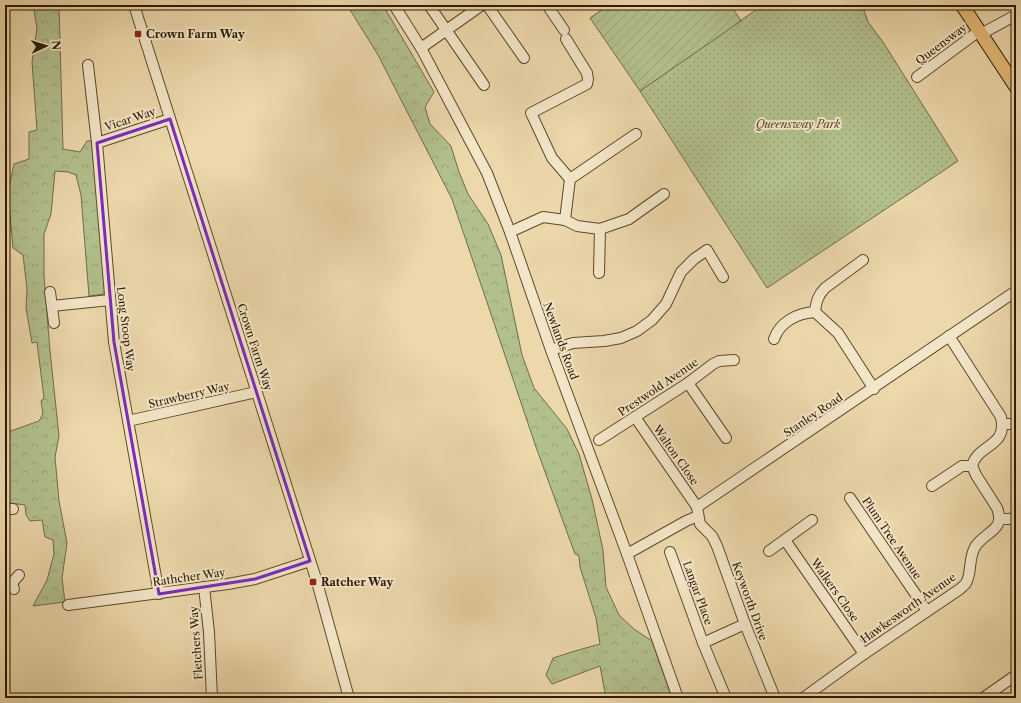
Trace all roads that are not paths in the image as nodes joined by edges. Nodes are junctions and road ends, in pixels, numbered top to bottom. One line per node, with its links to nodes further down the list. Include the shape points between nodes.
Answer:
1 (134, 5): 17 (street, Crown Farm Way)
2 (394, 5): 11 (street, Newlands Road)
3 (428, 5): 9 (street)
4 (482, 5): 9 (street)
5 (487, 5): 12 (street)
6 (547, 5): 20 (street, via 587,73 588,79 587,84 531,113 552,158)
7 (962, 5): 10 (main road)
8 (1016, 15): 10 (street, Queensway)
9 (446, 30): 11 (street); 15 (street)
10 (980, 32): 14 (street, Queensway); 16 (main road)
11 (421, 48): 24 (street, Newlands Road, via 487,173)
12 (524, 58)
13 (88, 65): 19 (street, Long Stoop Way)
14 (917, 77)
15 (484, 85)
16 (1016, 88)
17 (170, 119): 19 (street, Vicar Way); 40 (street, Crown Farm Way)
18 (636, 134): 20 (street)
19 (97, 143): 30 (street, Long Stoop Way)
20 (570, 179): 22 (street)
21 (664, 194): 23 (street, via 629,219)
22 (565, 220): 23 (street, via 577,226); 24 (street, via 543,218)
23 (600, 229): 26 (street)
24 (510, 232): 36 (street, Newlands Road)
25 (863, 260): 32 (street, via 820,293)
26 (599, 273)
27 (723, 277): 36 (street, via 707,250 681,272 666,304 652,320 636,331 621,338 573,343)
28 (1016, 291): 34 (street, Stanley Road)
29 (50, 292): 31 (street)
30 (110, 300): 31 (street); 42 (street, Long Stoop Way, via 114,342)
31 (52, 306): 33 (street)
32 (815, 312): 35 (street, via 806,312 789,320 777,331); 39 (street, via 838,333)
33 (54, 323)
34 (949, 336): 39 (street, Stanley Road); 43 (street, via 998,411)
35 (774, 339)
36 (551, 350): 57 (street, Newlands Road)
37 (734, 360): 38 (street, Prestwold Avenue, via 719,361)
38 (688, 383): 41 (street, Prestwold Avenue); 45 (street)
39 (874, 389): 50 (street, Stanley Road)
40 (256, 392): 42 (street, Strawberry Way); 58 (street, Crown Farm Way)
41 (635, 417): 46 (street, Prestwold Avenue); 50 (street, Walton Close)
42 (128, 422): 62 (street, Long Stoop Way)
43 (1002, 424): 44 (street); 47 (street, via 999,439 976,456)
44 (1016, 424)
45 (726, 438)
46 (598, 440)
47 (972, 466): 48 (street, via 962,466); 52 (street, via 997,508)
48 (932, 486)
49 (850, 498): 64 (street, Plum Tree Avenue)
50 (698, 512): 57 (street, Stanley Road); 65 (street, Keyworth Drive, via 700,524 712,536 717,546)
51 (1016, 517): 52 (street)
52 (1000, 519): 64 (street, Hawkesworth Avenue, via 995,529 977,544 973,551 966,583)
53 (812, 520): 54 (street)
54 (785, 540): 55 (street); 67 (street, Walkers Close)
55 (769, 551)
56 (670, 552): 66 (street, Langar Place)
57 (627, 554): 71 (street, Newlands Road)
58 (310, 561): 61 (street, Rathcher Way, via 255,579); 70 (street, Crown Farm Way)
59 (19, 575): 60 (street)
60 (10, 585)
61 (204, 587): 62 (street, Rathcher Way); 69 (street, Fletchers Way)
62 (159, 594): 63 (street, Rathcher Way)
63 (68, 606)
64 (927, 610): 67 (street, Hawkesworth Avenue)
65 (746, 624): 66 (street, Langar Place); 73 (street, Keyworth Drive)
66 (703, 643): 72 (street, Langar Place)
67 (864, 654): 74 (street, Hawkesworth Avenue)
68 (1016, 675): 75 (street)
69 (212, 698)
70 (349, 698)
71 (678, 698)
72 (726, 698)
73 (775, 698)
74 (802, 698)
75 (983, 698)

